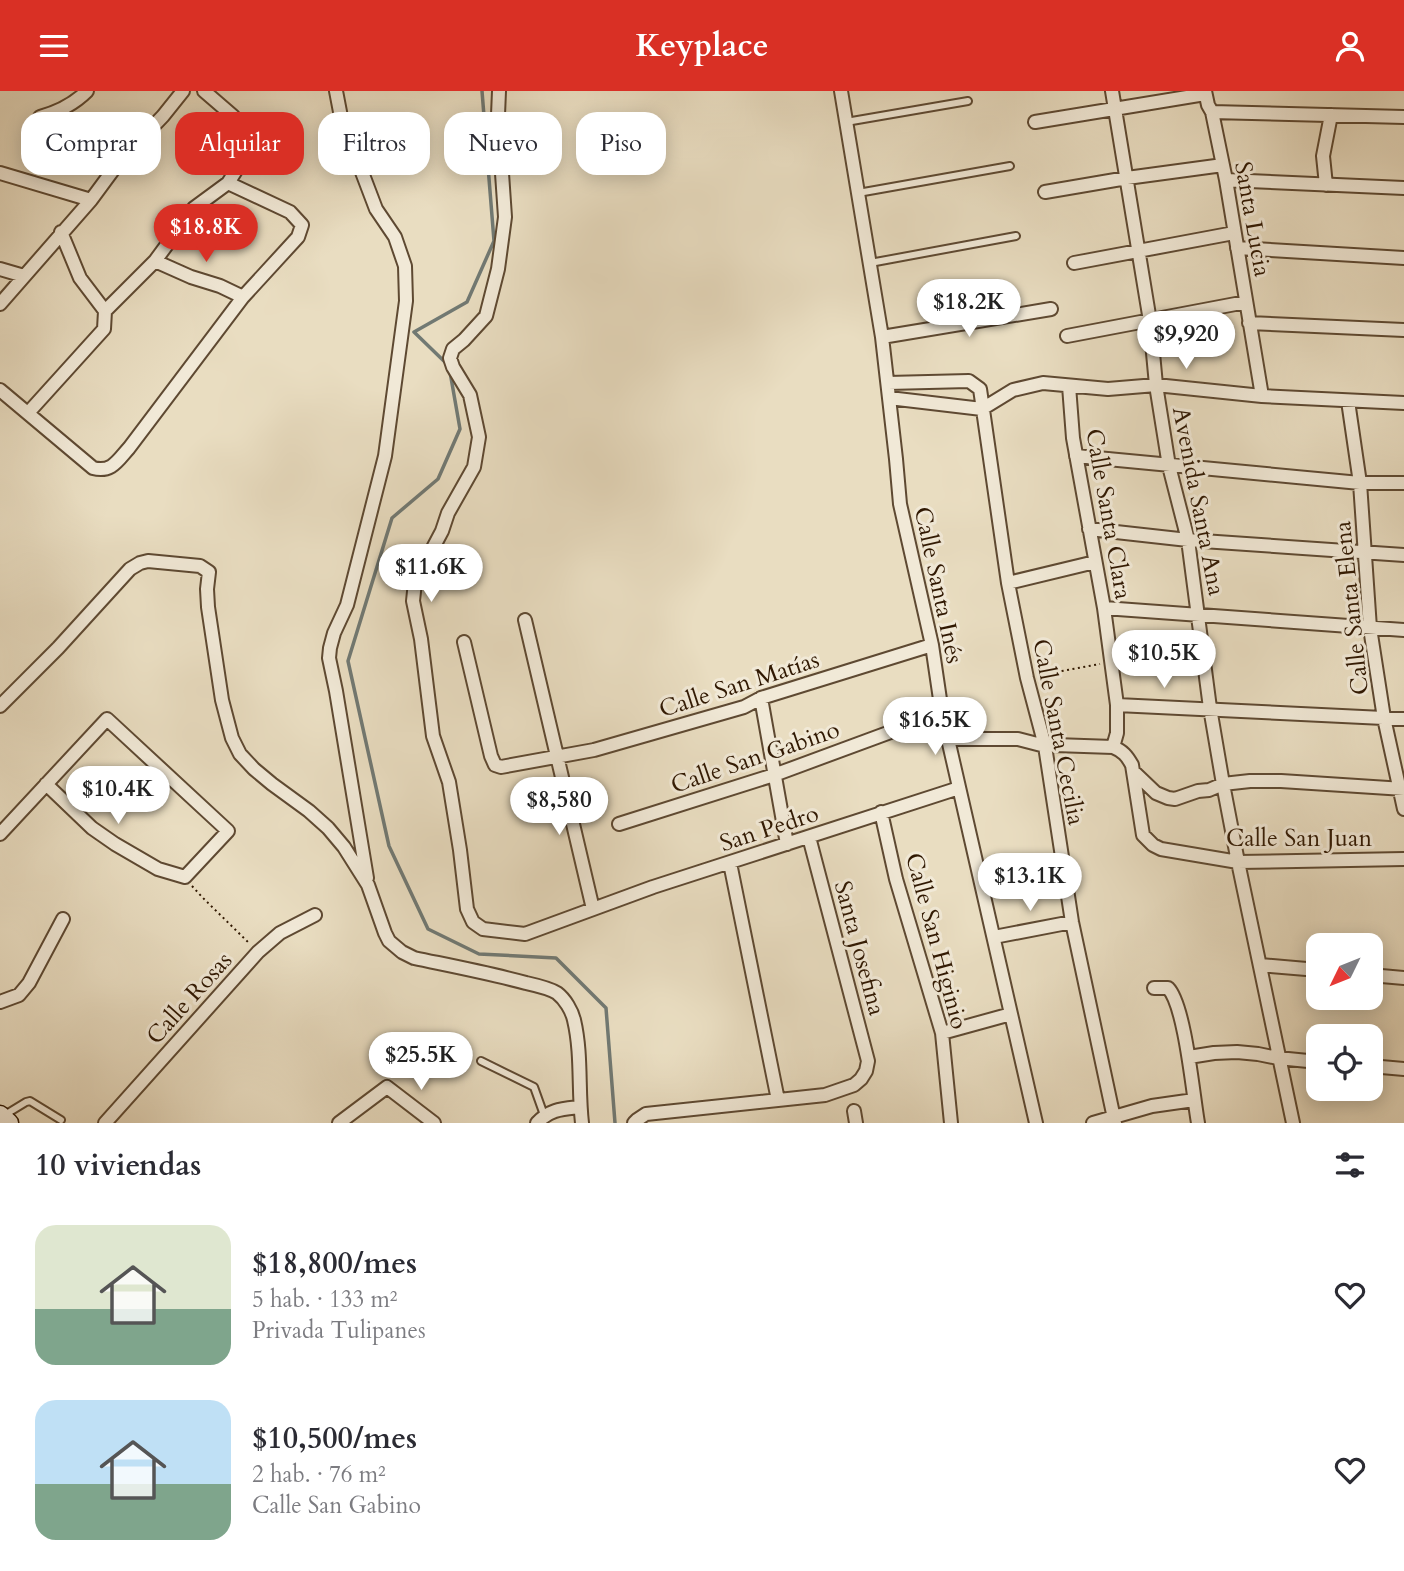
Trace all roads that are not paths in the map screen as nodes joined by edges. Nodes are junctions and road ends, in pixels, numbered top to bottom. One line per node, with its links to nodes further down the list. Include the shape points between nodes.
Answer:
1 (87, 91): 11 (street)
2 (183, 91): 27 (street)
3 (204, 91): 22 (street, via 233,116 251,143)
4 (337, 91): 104 (street, via 341,117 376,209 395,237 405,267 406,301 385,456 329,658)
5 (499, 91): 105 (street, San Pedro, via 505,217 498,269 486,316 453,349 450,358 470,395 479,437 474,467 415,582 413,601 433,736 449,782 472,922 483,929 526,934)
6 (841, 91): 16 (street, Calle Santa Inés)
7 (1112, 91): 10 (street, Avenida Santa Ana)
8 (1205, 93): 10 (street); 12 (street, Santa Lucia)
9 (968, 101): 16 (lane)
10 (1115, 109): 15 (street); 20 (street, Avenida Santa Ana)
11 (56, 112)
12 (1212, 112): 13 (street); 17 (street, Santa Lucia)
13 (1331, 115): 14 (street); 23 (street, via 1323,156)
14 (1404, 117)
15 (1035, 121)
16 (846, 122): 26 (street, Calle Santa Inés)
17 (1223, 165): 20 (street); 21 (street, Santa Lucia)
18 (1010, 166): 26 (lane)
19 (0, 173): 27 (street)
20 (1126, 178): 25 (street); 32 (street, Avenida Santa Ana)
21 (1226, 180): 23 (street); 29 (street, Santa Lucia)
22 (228, 183): 34 (street, via 194,208); 41 (street, via 290,212 302,225 298,237)
23 (1326, 185): 24 (street)
24 (1404, 188)
25 (1045, 192)
26 (858, 193): 35 (street, Calle Santa Inés)
27 (91, 200): 28 (street)
28 (61, 232): 38 (street); 40 (street)
29 (1234, 233): 31 (street, Santa Lucia); 32 (street)
30 (1016, 236): 35 (lane)
31 (1237, 248): 33 (street); 42 (street, Santa Lucia)
32 (1139, 251): 36 (street); 46 (street, Avenida Santa Ana)
33 (1404, 258)
34 (155, 261): 39 (street); 41 (street)
35 (870, 263): 50 (street, Calle Santa Inés)
36 (1074, 263)
37 (0, 269): 38 (street)
38 (24, 276): 43 (street)
39 (130, 286): 40 (street, via 104,296); 45 (street)
40 (89, 289): 45 (street)
41 (243, 297): 60 (street, via 129,448 106,470 93,468)
42 (1246, 302): 46 (street); 47 (street, Santa Lucia)
43 (0, 304)
44 (1051, 309): 50 (street)
45 (105, 311): 60 (street, via 104,329)
46 (1150, 321): 49 (street); 52 (street, Avenida Santa Ana)
47 (1249, 323): 48 (street); 55 (street, Santa Lucia)
48 (1404, 330)
49 (1067, 336)
50 (882, 337): 51 (street, Calle Santa Inés)
51 (888, 383): 56 (street, Calle Santa Inés); 59 (street, Calle Santa Cecilia, via 969,381 980,389)
52 (1156, 385): 53 (street); 55 (street); 62 (street, Avenida Santa Ana)
53 (1069, 386): 59 (street, via 1043,383 1013,390); 61 (street, Calle Santa Clara)
54 (0, 390): 60 (street)
55 (1262, 396): 57 (street)
56 (889, 398): 59 (street); 77 (street, Calle Santa Inés, via 900,504)
57 (1348, 401): 58 (street); 63 (street, Calle Santa Elena)
58 (1404, 403)
59 (982, 409): 70 (street, Calle Santa Cecilia)
60 (28, 413)
61 (1076, 456): 62 (street); 65 (street, Calle Santa Clara)
62 (1169, 465): 63 (street); 66 (street, Avenida Santa Ana)
63 (1360, 483): 64 (street); 67 (street, Calle Santa Elena)
64 (1404, 483)
65 (1089, 529): 66 (street); 69 (street, Calle Santa Clara)
66 (1188, 540): 67 (street); 72 (street, Avenida Santa Ana)
67 (1364, 552): 68 (street); 74 (street, Calle Santa Elena)
68 (1404, 555)
69 (1094, 562): 70 (street); 71 (street, Calle Santa Clara)
70 (1008, 583): 86 (street, Calle Santa Cecilia)
71 (1104, 608): 72 (street); 79 (street, Calle Santa Clara)
72 (1199, 616): 74 (street); 81 (street, Avenida Santa Ana)
73 (525, 620): 88 (street)
74 (1370, 628): 75 (street); 83 (street, Calle Santa Elena)
75 (1404, 629)
76 (464, 642): 88 (street, Calle San Matías, via 495,765)
77 (932, 645): 78 (street, Calle San Matías); 82 (street, Calle Santa Inés)
78 (761, 698): 88 (street, Calle San Matías, via 737,709); 90 (street)
79 (1117, 705): 81 (street); 87 (street, Calle Santa Clara, via 1118,733)
80 (0, 706): 104 (street, via 130,569 148,561 200,566 209,572 208,607 222,700 240,754 328,828)
81 (1210, 709): 83 (street); 92 (street, Avenida Santa Ana)
82 (942, 713): 85 (street, Calle Santa Inés); 90 (street, Calle San Gabino)
83 (1384, 718): 84 (street); 94 (street, Calle Santa Elena)
84 (1404, 719)
85 (948, 739): 86 (street, via 1018,739); 93 (street, Calle Santa Inés)
86 (1045, 746): 87 (street); 108 (street, Calle Santa Cecilia)
87 (1113, 747): 89 (street, via 1128,758)
88 (558, 758): 105 (street)
89 (1134, 772): 92 (street, via 1168,798); 102 (street, Calle San Juan, via 1143,835 1153,845)
90 (775, 775): 97 (street, Calle San Gabino); 100 (street)
91 (46, 784): 91 (street, via 115,844 158,869 185,877 228,831 107,719); 98 (street)
92 (1223, 784): 94 (street, via 1281,781); 102 (street, Avenida Santa Ana)
93 (959, 788): 96 (street, San Pedro); 109 (street, Calle Santa Inés)
94 (1402, 789): 95 (street, Calle Santa Elena)
95 (1404, 809)
96 (881, 812): 99 (street, San Pedro); 117 (street, Calle San Higinio)
97 (619, 824)
98 (0, 834)
99 (809, 837): 100 (street, San Pedro); 124 (street, Santa Josefina, via 869,1061 854,1086 825,1095)
100 (787, 844): 103 (street, San Pedro)
101 (1404, 859): 102 (street, Calle San Juan)
102 (1238, 862): 110 (street, Avenida Santa Ana)
103 (730, 863): 105 (street, San Pedro); 124 (street)
104 (368, 885): 126 (street, via 389,941 402,951 414,958 534,985 556,993 567,1004 578,1048)
105 (593, 909)
106 (315, 915): 131 (street, Calle Rosas, via 280,933 258,952)
107 (63, 919): 115 (street, via 29,983 19,995)
108 (1072, 922): 109 (street); 130 (street, Calle Santa Cecilia)
109 (994, 937): 116 (street, Calle Santa Inés)
110 (1260, 965): 111 (street); 119 (street, Avenida Santa Ana)
111 (1306, 969)
112 (1383, 976): 113 (street)
113 (1404, 978)
114 (1154, 988): 118 (street, via 1172,992)
115 (0, 1002)
116 (1011, 1014): 117 (street); 137 (street, Calle Santa Inés)
117 (942, 1033): 136 (street, Calle San Higinio)
118 (1189, 1058): 119 (street, via 1237,1052); 125 (street)
119 (1279, 1058): 121 (street); 140 (street, Avenida Santa Ana)
120 (481, 1061): 128 (lane, via 534,1087)
121 (1306, 1061)
122 (1383, 1067): 123 (street)
123 (1404, 1069)
124 (778, 1100): 135 (street, via 646,1114)
125 (1194, 1100): 130 (street, via 1152,1106); 139 (street)
126 (580, 1107): 128 (street); 134 (street)
127 (3, 1118): 129 (lane, via 30,1101)
128 (540, 1119)
129 (61, 1120)
130 (1114, 1120): 138 (street)
131 (105, 1123)
132 (339, 1123): 133 (street, via 387,1087)
133 (433, 1123)
134 (582, 1123)
135 (634, 1123)
136 (951, 1123)
137 (1036, 1123)
138 (1093, 1123)
139 (1198, 1123)
140 (1293, 1123)

